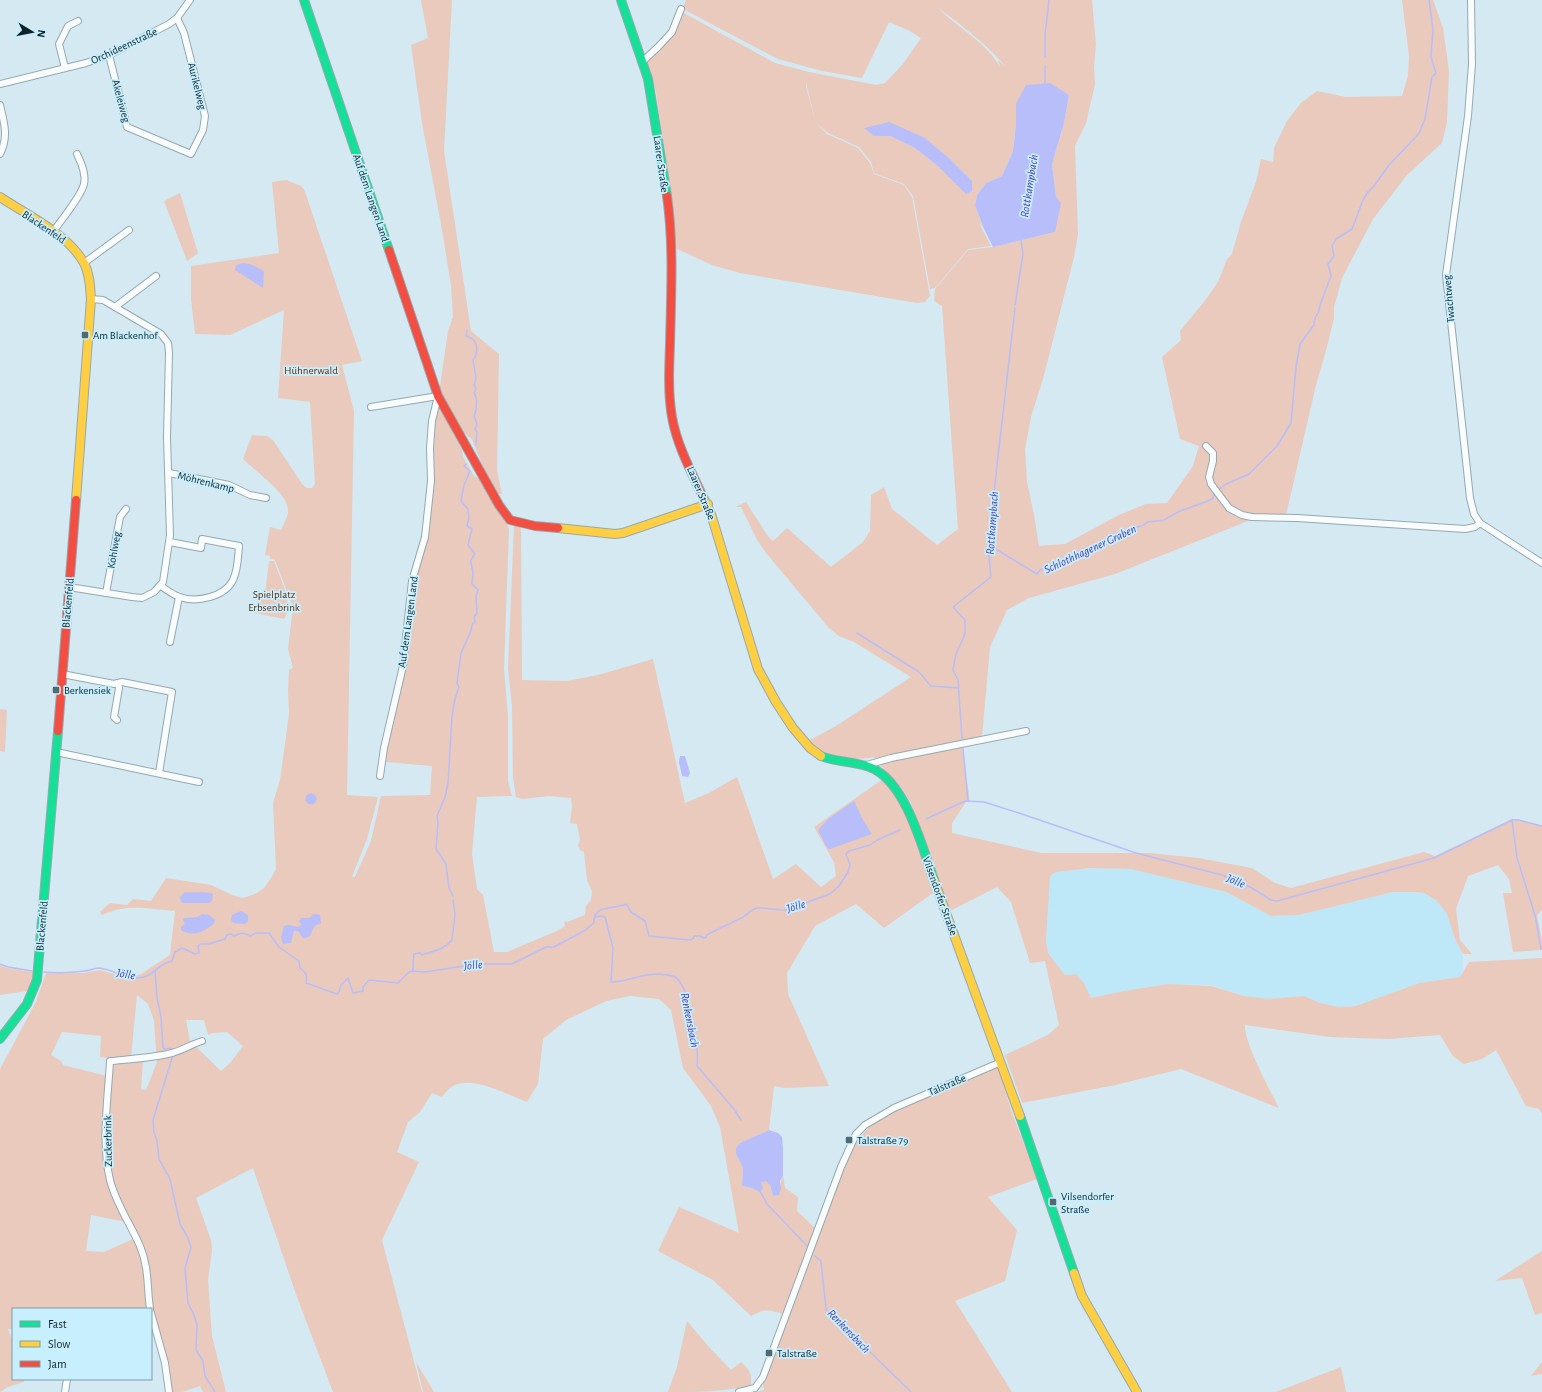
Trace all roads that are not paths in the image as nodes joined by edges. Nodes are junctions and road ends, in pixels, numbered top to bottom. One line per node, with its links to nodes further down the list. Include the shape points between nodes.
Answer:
1 (190, 0): 6 (street, Orchideenstraße)
2 (304, 0): 23 (street, Auf dem Langen Land)
3 (621, 0): 9 (street, Laarer Straße)
4 (1471, 0): 30 (street, Twachtweg, via 1472,64 1468,116 1446,275 1470,498 1474,514)
5 (681, 9): 9 (street, via 672,32)
6 (177, 18): 8 (street, Orchideenstraße, via 161,29); 15 (street, Aurikelweg, via 184,33 205,116 203,130)
7 (78, 21): 10 (street, via 68,26 59,44)
8 (109, 55): 10 (street, Orchideenstraße); 15 (street, Akeleiweg, via 128,127)
9 (642, 62): 28 (street, Laarer Straße, via 648,79 670,218 669,373 672,418 680,444)
10 (64, 68): 11 (street, Orchideenstraße)
11 (0, 84)
12 (0, 105): 13 (street, via 6,135)
13 (0, 154)
14 (77, 154): 18 (street, via 84,177 83,187)
15 (191, 154)
16 (0, 197): 18 (street, Blackenfeld)
17 (129, 230): 19 (street)
18 (53, 232): 19 (street, Blackenfeld, via 69,244)
19 (84, 263): 21 (street, Blackenfeld)
20 (156, 276): 22 (street)
21 (91, 298): 22 (street); 34 (street, Blackenfeld)
22 (115, 307): 26 (street, via 161,334 168,343)
23 (438, 396): 24 (street); 28 (street, Auf dem Langen Land, via 510,520 535,526 615,534); 45 (street, Auf dem Langen Land, via 432,421 431,481 425,537 412,581 403,666)
24 (371, 407)
25 (1206, 446): 30 (street, via 1213,453 1211,484 1229,508 1242,515 1465,529)
26 (169, 473): 27 (street, Möhrenkamp, via 229,485 250,495); 31 (street)
27 (266, 498)
28 (708, 504): 43 (street, Laarer Straße, via 764,685 801,739 817,753 837,760)
29 (126, 509): 35 (street, Kohlweg, via 120,517)
30 (1480, 523): 32 (street)
31 (170, 542): 33 (street); 36 (street, via 201,548 202,539 239,546 235,576 229,586 204,599)
32 (1542, 563)
33 (161, 586): 35 (street, via 144,597); 36 (street)
34 (69, 587): 35 (street); 38 (street, Blackenfeld)
35 (106, 593)
36 (179, 597): 37 (street)
37 (170, 642)
38 (62, 674): 39 (street); 42 (street, Blackenfeld)
39 (118, 683): 40 (street, via 114,717); 44 (street, via 172,692)
40 (117, 720)
41 (1026, 731): 43 (street)
42 (56, 752): 44 (street); 48 (street, Blackenfeld, via 37,980 27,1005)
43 (867, 765): 47 (street, Laarer Straße, via 881,773 894,787 911,816)
44 (159, 773): 46 (street)
45 (380, 776)
46 (199, 782)
47 (921, 844): 50 (street, Vilsendorfer Straße)
48 (0, 1039)
49 (202, 1041): 51 (street, Zuckerbrink, via 174,1052 151,1057 110,1061 106,1138 109,1178 116,1199 144,1257)
50 (1002, 1062): 56 (street, Talstraße, via 894,1108 865,1125 856,1134 841,1167 763,1377 755,1388); 57 (street, Vilsendorfer Straße, via 1082,1296)
51 (150, 1308)
52 (152, 1317): 55 (street, via 165,1363)
53 (67, 1380): 54 (street)
54 (65, 1392)
55 (169, 1392)
56 (739, 1392)
57 (1137, 1392)

